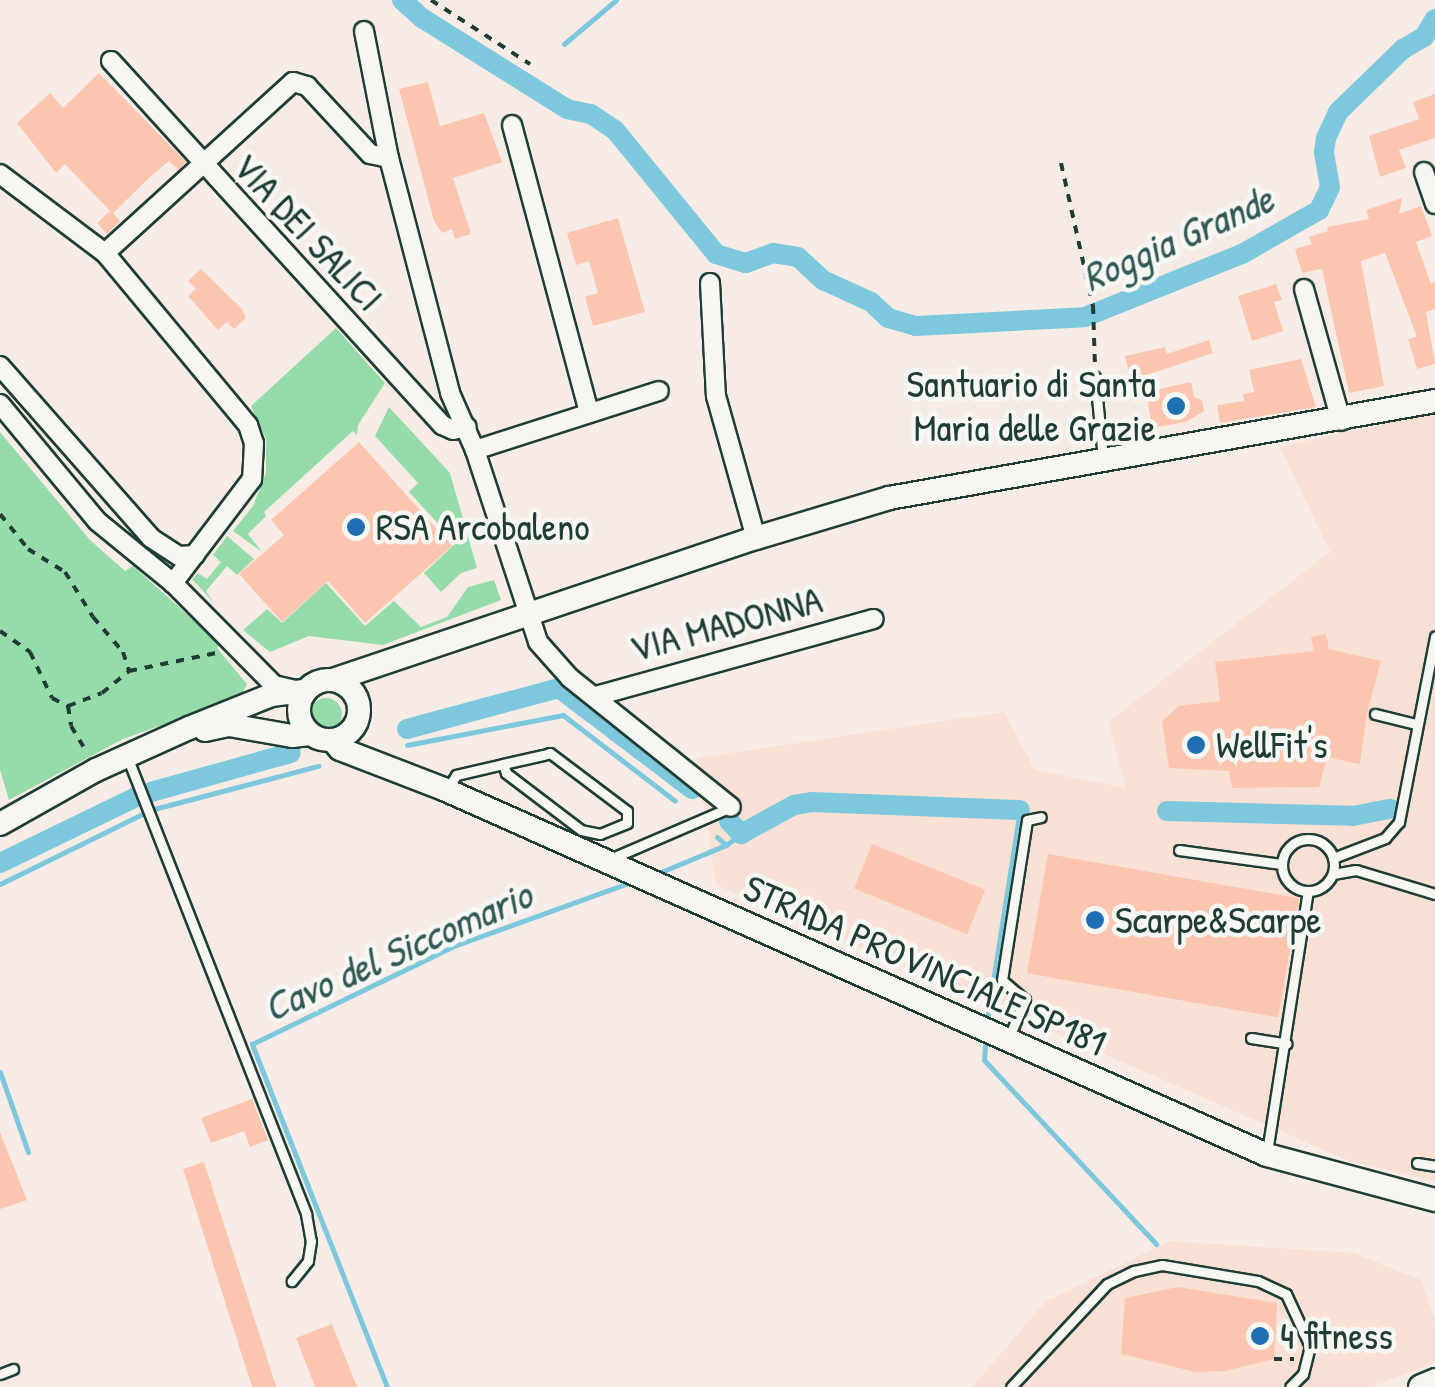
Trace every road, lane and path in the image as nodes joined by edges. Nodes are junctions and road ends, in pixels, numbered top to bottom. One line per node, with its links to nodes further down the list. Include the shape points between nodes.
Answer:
1 (431, 0): 4 (path)
2 (364, 31): 6 (street)
3 (111, 61): 8 (street, VIA DEI SALICI)
4 (530, 64)
5 (512, 125): 20 (street)
6 (390, 158): 8 (street, via 370,154 296,81); 22 (street, via 450,393)
7 (1060, 163): 16 (path, via 1092,306)
8 (202, 164): 12 (street); 22 (street, VIA DEI SALICI, via 442,425)
9 (1424, 172): 11 (street)
10 (0, 174): 12 (street)
11 (1435, 204)
12 (105, 253): 28 (street, via 238,408 254,442 245,494)
13 (710, 284): 27 (street, VIA MADONNA, via 716,396)
14 (1304, 290): 21 (street)
15 (0, 366): 26 (street)
16 (1095, 377): 24 (lane)
17 (659, 391): 20 (street)
18 (1435, 401): 21 (street, VIA MADONNA)
19 (0, 404): 29 (street, via 97,521)
20 (588, 412): 23 (street)
21 (1341, 420): 24 (street, VIA MADONNA)
22 (466, 427): 23 (street)
23 (475, 450): 31 (street)
24 (1103, 462): 27 (street, VIA MADONNA, via 924,490)
25 (1, 517): 38 (path, via 28,548 64,572 123,652)
26 (151, 538): 28 (street, via 179,556); 29 (street)
27 (756, 538): 31 (street, VIA MADONNA)
28 (195, 555): 30 (street)
29 (151, 565): 30 (street)
30 (173, 583): 35 (street)
31 (526, 616): 36 (street, VIA MADONNA); 41 (street, VIA MADONNA, via 551,660)
32 (874, 619): 41 (street, VIA MADONNA)
33 (0, 631): 43 (path, via 30,652 52,698)
34 (1435, 636): 46 (lane)
35 (234, 641): 37 (street); 38 (path, via 216,654)
36 (402, 660): 39 (street, VIA MADONNA); 44 (street, VIA MADONNA, via 372,679)
37 (258, 668): 40 (street, via 274,685); 42 (street)
38 (129, 671): 43 (path, via 102,693)
39 (333, 680): 40 (street); 44 (street, via 345,684)
40 (306, 691): 42 (street); 48 (street, via 300,718)
41 (596, 696): 54 (street, VIA MADONNA)
42 (250, 703): 47 (street)
43 (68, 706): 52 (path, via 71,726)
44 (358, 713): 48 (street, via 351,730); 51 (street, STRADA PROVINCIALE SP181)
45 (1374, 714): 46 (lane)
46 (1416, 724): 58 (lane, via 1399,822 1385,838)
47 (167, 737): 48 (street, via 229,726); 49 (street)
48 (321, 737): 51 (street, STRADA PROVINCIALE SP181)
49 (127, 756): 52 (street); 71 (lane, via 306,1214 308,1261)
50 (503, 764): 50 (lane, via 550,753 627,812 627,823 600,834 581,830); 53 (lane, via 456,776)
51 (396, 768): 53 (street, STRADA PROVINCIALE SP181)
52 (96, 770): 56 (street)
53 (446, 790): 59 (street, STRADA PROVINCIALE SP181)
54 (731, 807): 59 (lane)
55 (1041, 817): 65 (lane, via 1027,820 1002,980 1024,1000)
56 (0, 824)
57 (1179, 850): 60 (lane)
58 (1333, 858): 60 (lane, via 1324,844 1309,839 1287,848); 61 (lane)
59 (606, 861): 65 (street, STRADA PROVINCIALE SP181)
60 (1282, 864): 62 (lane, via 1292,886)
61 (1333, 874): 62 (lane); 63 (lane, via 1356,870)
62 (1308, 892): 66 (lane)
63 (1435, 894)
64 (1251, 1038): 66 (lane)
65 (1006, 1042): 67 (street, STRADA PROVINCIALE SP181)
66 (1287, 1044): 67 (lane)
67 (1267, 1155): 70 (street, STRADA PROVINCIALE SP181)
68 (1417, 1162): 69 (lane)
69 (1435, 1166)
70 (1435, 1200)
71 (292, 1282)
72 (13, 1370): 73 (lane)
73 (0, 1374)
74 (1435, 1383): 77 (main road)
75 (1011, 1387): 76 (lane, via 1107,1284 1150,1267 1258,1281 1286,1294 1308,1336 1309,1360)
76 (1290, 1387)
77 (1422, 1387)

